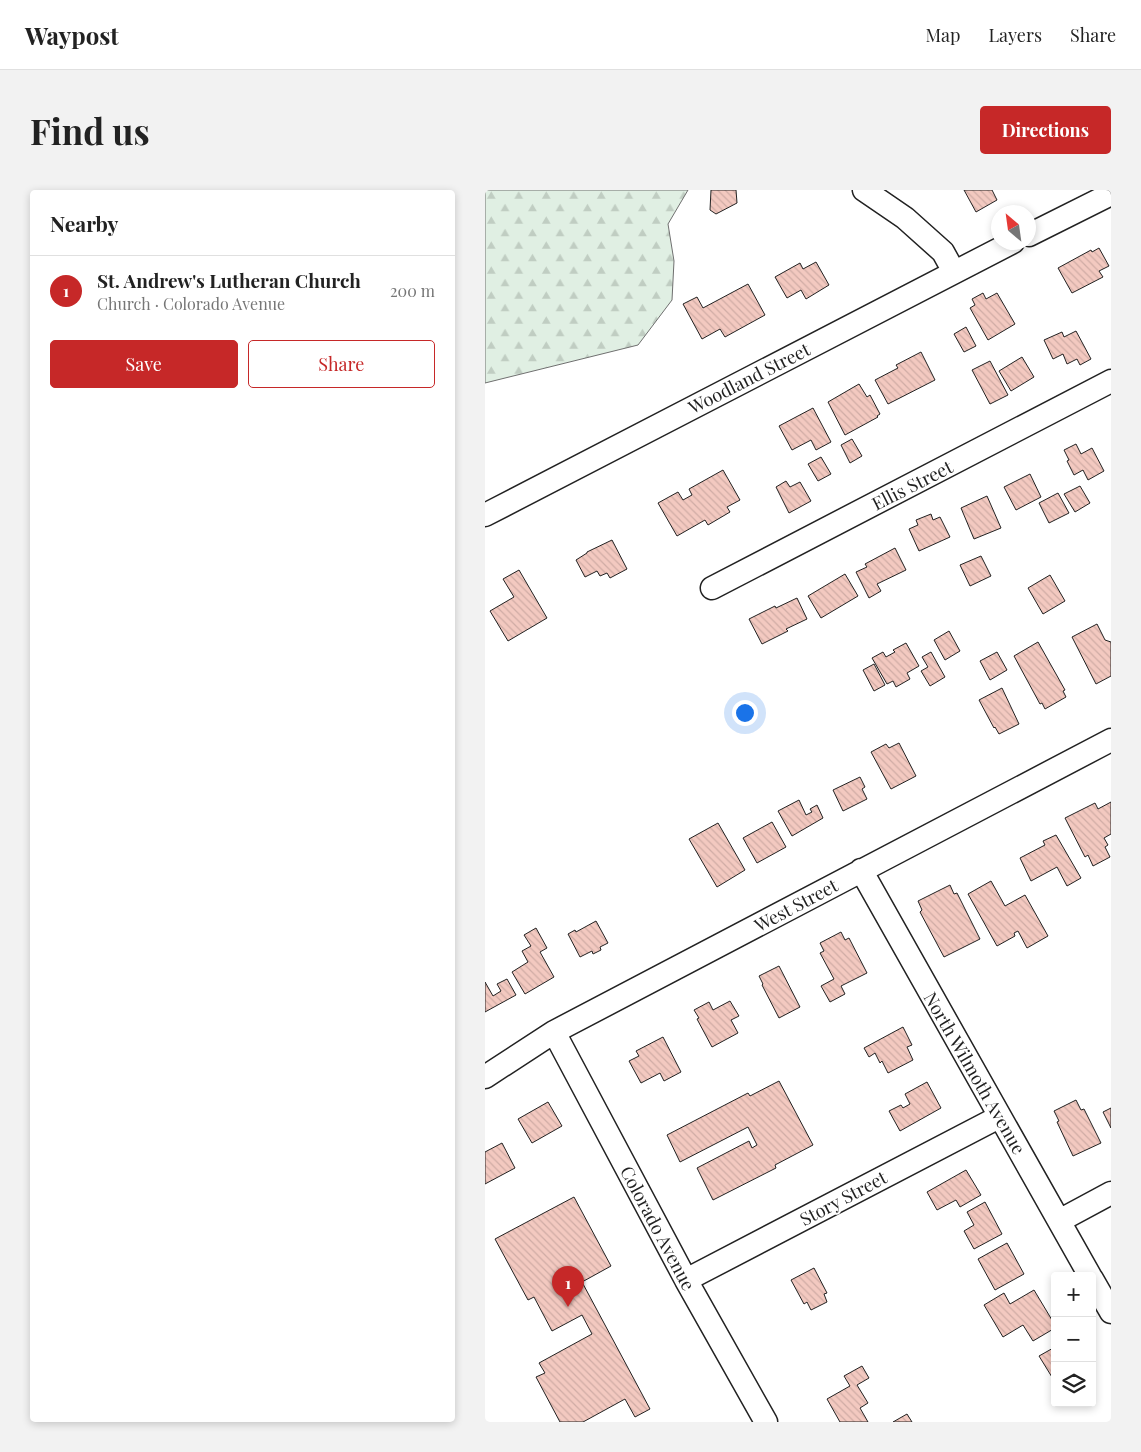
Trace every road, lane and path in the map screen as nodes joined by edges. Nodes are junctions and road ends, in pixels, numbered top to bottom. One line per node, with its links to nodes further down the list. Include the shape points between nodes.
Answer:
1 (865, 190): 5 (street, via 905,218 943,252)
2 (1111, 194): 3 (street)
3 (1036, 232)
4 (997, 250): 5 (street, Woodland Street)
5 (954, 272): 7 (street, Woodland Street)
6 (1111, 382): 8 (street, Ellis Street)
7 (485, 516)
8 (712, 588)
9 (1111, 740): 10 (street, West Street)
10 (861, 870): 11 (street, West Street); 13 (street, North Wilmoth Avenue)
11 (554, 1032): 12 (street, West Street); 17 (street, Colorado Avenue)
12 (485, 1077)
13 (999, 1116): 15 (street, North Wilmoth Avenue); 17 (street, Story Street)
14 (1111, 1193): 15 (street)
15 (1059, 1220): 16 (street, North Wilmoth Avenue)
16 (1088, 1272)
17 (686, 1280): 20 (street, Colorado Avenue)
18 (1096, 1286): 19 (street)
19 (1111, 1312)
20 (767, 1422)

